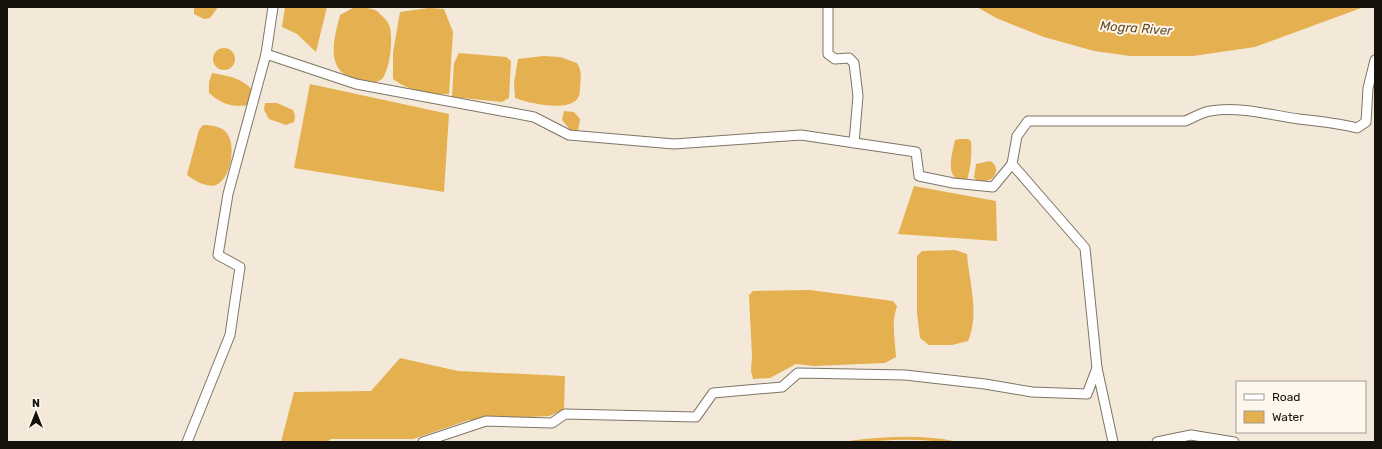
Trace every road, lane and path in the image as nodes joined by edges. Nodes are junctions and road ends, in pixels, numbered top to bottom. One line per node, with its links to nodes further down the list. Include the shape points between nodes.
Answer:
1 (273, 7): 3 (street)
2 (828, 7): 5 (street, via 828,54 835,60 849,58 854,63 858,96)
3 (266, 54): 5 (street, via 356,84 534,117 569,135 674,144 801,135); 8 (street, via 228,194 218,255 240,267 230,335)
4 (1375, 60): 6 (street, via 1368,88 1366,122 1357,128 1326,121 1227,109 1208,111 1185,121 1028,121 1017,136)
5 (854, 143): 6 (street, via 916,152 919,176 953,183 993,187)
6 (1012, 164): 7 (street, via 1085,248)
7 (1097, 368): 9 (street, via 1087,394 1032,392 905,375 798,373 782,387 713,393 696,417 565,414 552,423 486,421); 10 (street)
8 (187, 442)
9 (423, 442)
10 (1113, 442)
11 (1157, 442): 12 (street, via 1191,435)
12 (1234, 442)

